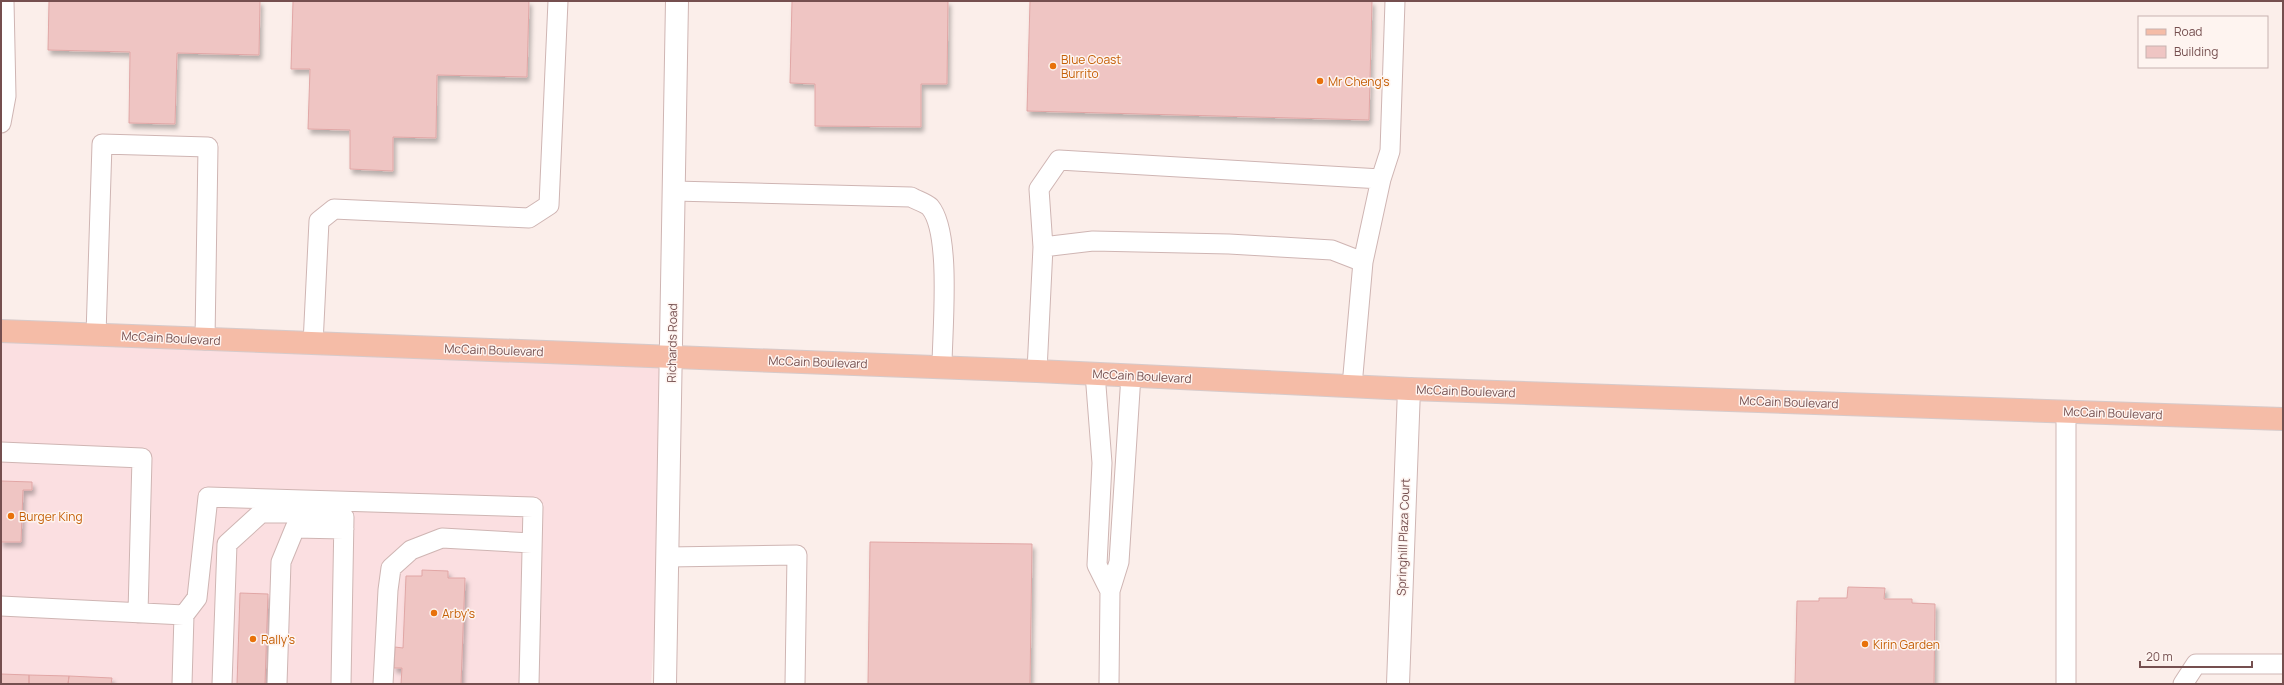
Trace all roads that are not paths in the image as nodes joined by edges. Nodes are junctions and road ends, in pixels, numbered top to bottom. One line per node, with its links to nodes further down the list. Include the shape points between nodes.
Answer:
1 (4, 1): 5 (lane, via 6,96)
2 (558, 1): 13 (lane, via 548,205 529,218 334,209 318,222)
3 (677, 1): 7 (street, Richards Road)
4 (1395, 1): 6 (lane, via 1390,152)
5 (1, 123)
6 (1381, 179): 8 (lane, via 1059,160 1039,189); 9 (lane)
7 (674, 191): 14 (street, Richards Road); 15 (lane, via 911,197 929,207 939,226 943,254)
8 (1043, 247): 9 (lane, via 1093,241 1229,244 1332,250); 16 (lane)
9 (1363, 262): 19 (lane)
10 (1, 331): 11 (main road, McCain Boulevard)
11 (96, 335): 12 (main road, McCain Boulevard); 12 (lane, via 102,144 208,146)
12 (204, 340): 13 (main road, McCain Boulevard)
13 (313, 344): 14 (main road, McCain Boulevard)
14 (672, 356): 15 (main road, McCain Boulevard); 26 (street, Richards Road)
15 (942, 367): 16 (main road, McCain Boulevard)
16 (1037, 371): 17 (main road, McCain Boulevard)
17 (1095, 373): 18 (main road, McCain Boulevard); 27 (lane, via 1102,463 1098,565)
18 (1131, 375): 19 (main road, McCain Boulevard); 27 (lane, via 1119,562)
19 (1352, 386): 20 (main road, McCain Boulevard)
20 (1409, 389): 21 (main road, McCain Boulevard); 41 (street, Springhill Plaza Court)
21 (2066, 412): 22 (main road, McCain Boulevard); 42 (lane)
22 (2283, 419)
23 (1, 452): 29 (lane, via 142,458)
24 (344, 514): 25 (lane, via 533,507); 30 (lane, via 208,497 197,598); 33 (lane, via 261,513 226,544); 34 (lane, via 295,528 281,562); 35 (lane)
25 (532, 543): 36 (lane, via 442,538 410,550 391,568); 37 (lane)
26 (668, 557): 38 (street, Richards Road); 39 (lane, via 797,555)
27 (1110, 591): 40 (lane)
28 (1, 606): 29 (lane)
29 (138, 613): 30 (lane)
30 (184, 615): 32 (lane)
31 (2283, 664): 43 (lane, via 2196,664)
32 (182, 684)
33 (222, 684)
34 (277, 684)
35 (341, 684)
36 (383, 684)
37 (529, 684)
38 (665, 684)
39 (795, 684)
40 (1109, 684)
41 (1398, 684)
42 (2066, 684)
43 (2183, 684)

